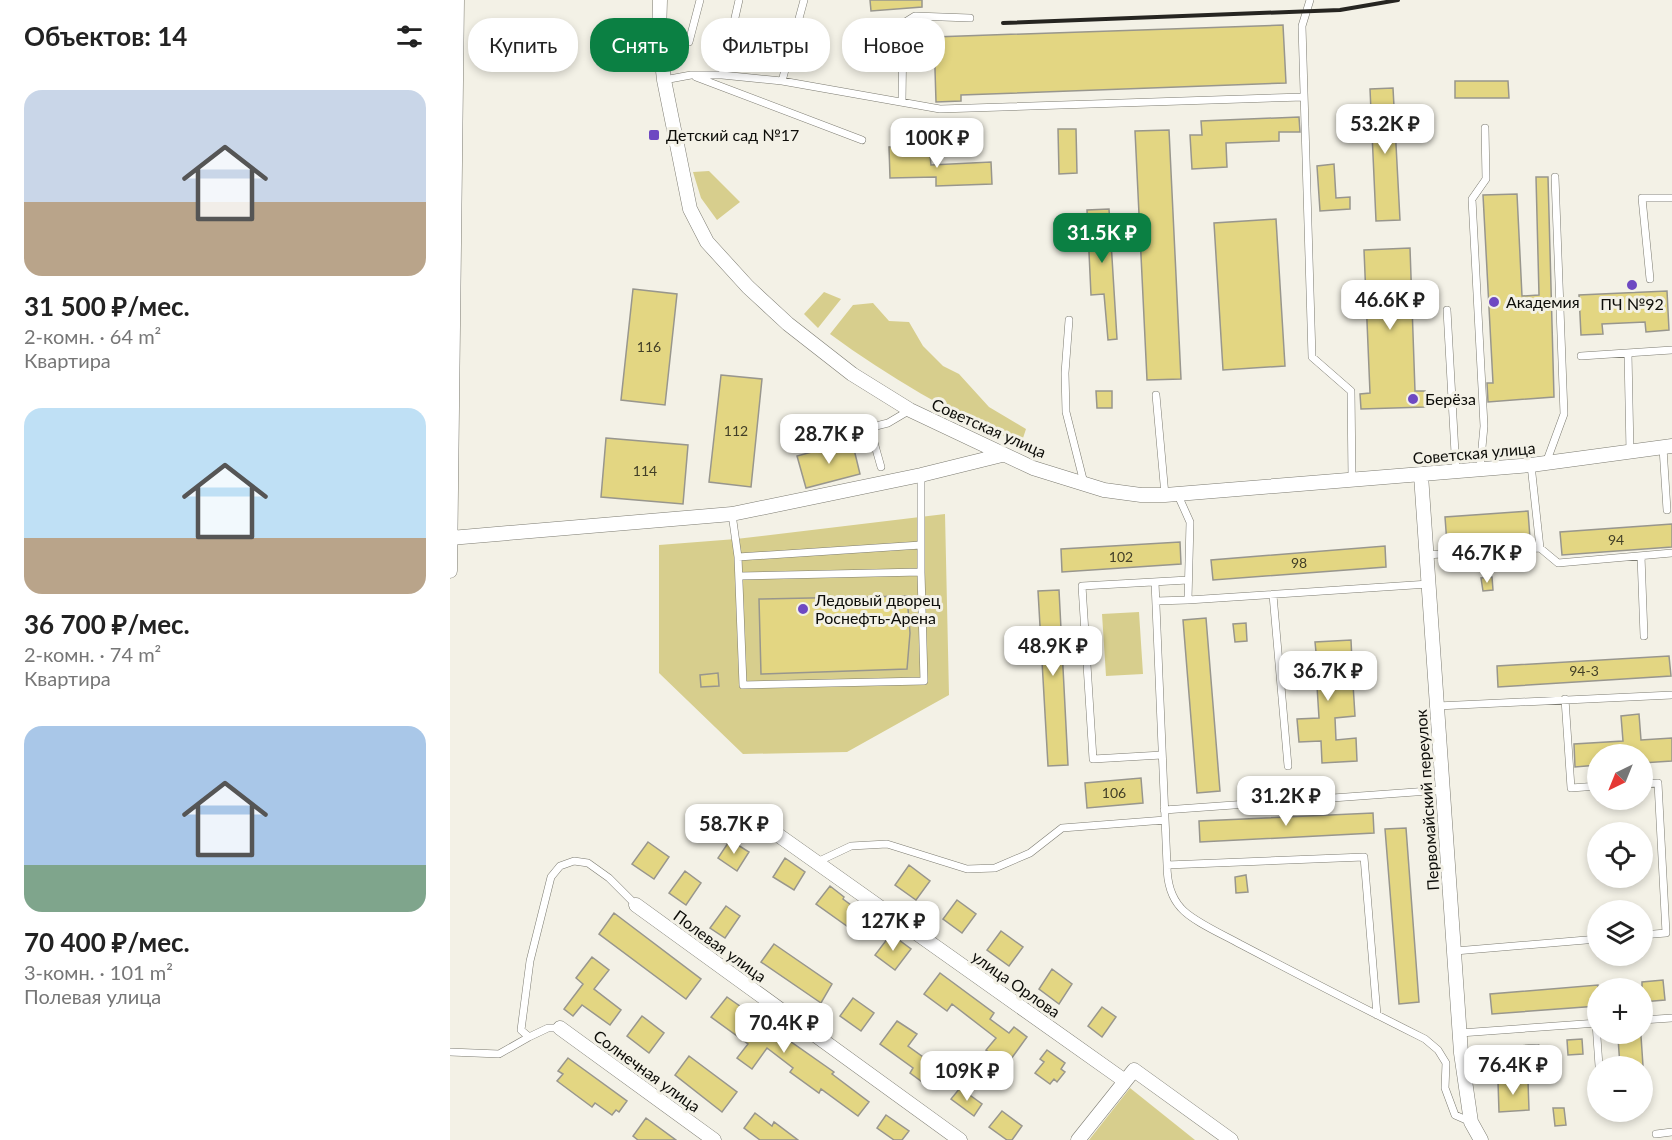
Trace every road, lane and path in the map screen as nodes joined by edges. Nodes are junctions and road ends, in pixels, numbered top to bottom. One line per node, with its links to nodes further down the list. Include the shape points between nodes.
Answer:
1 (457, 0): 44 (street)
2 (660, 0): 11 (street, Советская улица)
3 (700, 0): 8 (lane)
4 (739, 0): 10 (lane)
5 (804, 0): 12 (lane)
6 (1310, 0): 13 (lane, via 1302,26)
7 (970, 18): 14 (lane, via 915,16 907,21 903,28)
8 (689, 38)
9 (691, 75): 10 (lane); 11 (lane); 16 (lane)
10 (722, 75): 12 (lane)
11 (664, 80): 26 (street, Советская улица, via 690,208 707,242 788,324 852,374)
12 (782, 81): 14 (lane)
13 (1304, 97): 14 (lane, via 940,109); 39 (lane, via 1312,357 1351,391)
14 (902, 102)
15 (1485, 129): 35 (lane, via 1486,179 1472,199 1484,426)
16 (862, 140)
17 (1555, 177): 32 (lane, via 1564,414)
18 (1672, 198): 19 (lane, via 1642,198)
19 (1650, 279)
20 (1447, 310): 36 (lane)
21 (1070, 320): 40 (lane, via 1066,412)
22 (1672, 350): 23 (lane)
23 (1628, 353): 24 (lane); 30 (lane)
24 (1581, 356)
25 (1156, 395): 41 (lane)
26 (910, 410): 27 (lane); 31 (street, Советская улица)
27 (870, 428): 28 (lane); 34 (lane)
28 (813, 442)
29 (1667, 447): 30 (street, Советская улица); 42 (lane)
30 (1630, 452): 32 (street, Советская улица)
31 (1002, 455): 37 (street); 40 (street, Советская улица)
32 (1546, 463): 33 (street, Советская улица)
33 (1531, 465): 35 (street, Советская улица); 46 (lane)
34 (881, 467)
35 (1479, 469): 36 (street, Советская улица)
36 (1456, 471): 38 (street, Советская улица)
37 (921, 475): 43 (street); 45 (lane)
38 (1421, 475): 39 (street, Советская улица); 48 (street, Первомайский переулок)
39 (1352, 479): 41 (street, Советская улица)
40 (1084, 484): 41 (street, Советская улица, via 1119,493)
41 (1171, 494): 54 (lane, via 1190,522)
42 (1667, 510)
43 (732, 514): 44 (street); 49 (lane)
44 (450, 538): 51 (street)
45 (921, 546): 49 (lane); 52 (lane)
46 (1540, 548): 48 (lane); 50 (lane, via 1558,563)
47 (1672, 553): 50 (lane)
48 (1426, 555): 56 (street, Первомайский переулок)
49 (738, 556): 53 (lane)
50 (1641, 556): 60 (lane)
51 (450, 571)
52 (921, 572): 53 (lane); 53 (lane, via 924,681 856,683 743,685)
53 (740, 576)
54 (1188, 580): 55 (lane); 58 (lane)
55 (1155, 582): 59 (lane); 64 (lane, via 1082,586 1093,759)
56 (1428, 584): 57 (lane); 63 (street, Первомайский переулок)
57 (1274, 594): 58 (lane); 65 (lane)
58 (1188, 600): 59 (lane)
59 (1156, 601): 64 (lane)
60 (1644, 636)
61 (1672, 695): 62 (lane)
62 (1565, 699): 63 (lane); 67 (lane, via 1570,788)
63 (1437, 706): 68 (street, Первомайский переулок)
64 (1162, 755): 69 (lane)
65 (1288, 766)
66 (1653, 783): 75 (lane, via 1658,783)
67 (1587, 787)
68 (1443, 790): 69 (lane); 78 (street, Первомайский переулок)
69 (1164, 810): 70 (lane)
70 (1165, 820): 72 (lane, via 1062,828 1030,853 994,868 967,869 887,844 851,846); 73 (lane)
71 (771, 830): 72 (street, улица Орлова)
72 (815, 862): 89 (street, улица Орлова)
73 (1167, 865): 79 (lane, via 1172,895 1182,910); 79 (lane, via 1364,857)
74 (636, 905): 85 (lane, via 588,863 574,861 560,866 550,878 530,962 521,1030); 94 (street, Полевая улица)
75 (1669, 933): 76 (lane)
76 (1653, 934)
77 (1587, 940): 78 (lane)
78 (1455, 951): 84 (street, Первомайский переулок)
79 (1377, 1015): 90 (lane, via 1425,1039 1438,1050 1446,1063 1445,1088 1455,1115)
80 (1672, 1018): 81 (lane)
81 (1653, 1019)
82 (1587, 1024): 84 (lane)
83 (560, 1028): 85 (lane, via 548,1028); 93 (street, Солнечная улица)
84 (1460, 1032): 88 (street, Первомайский переулок)
85 (529, 1037): 87 (lane, via 499,1054)
86 (1537, 1048): 88 (lane)
87 (450, 1052)
88 (1461, 1053): 90 (street, Первомайский переулок)
89 (1130, 1076): 95 (street); 96 (street, улица Орлова)
90 (1471, 1122): 97 (street)
91 (1672, 1132): 92 (lane)
92 (1656, 1134)
93 (714, 1140)
94 (960, 1140)
95 (1078, 1140)
96 (1231, 1140)
97 (1481, 1140)

